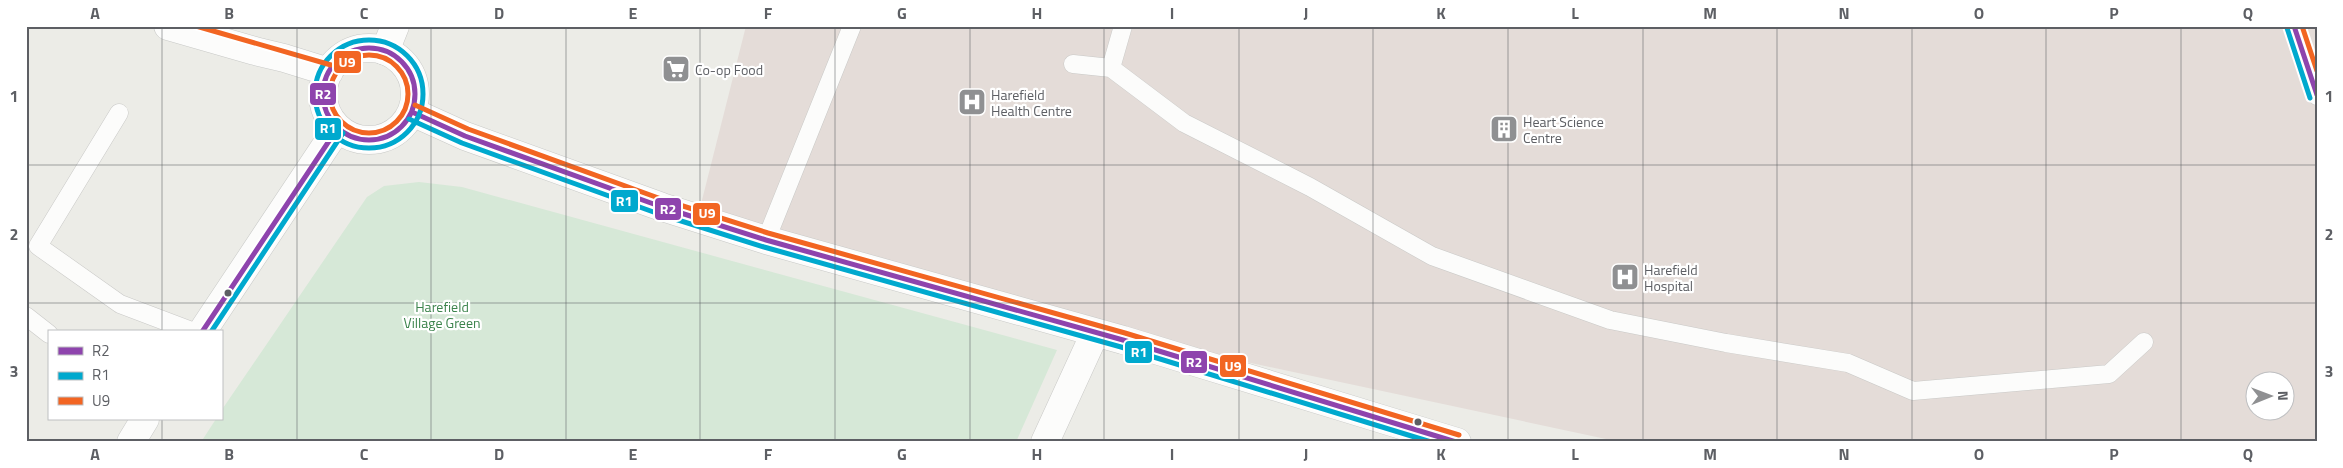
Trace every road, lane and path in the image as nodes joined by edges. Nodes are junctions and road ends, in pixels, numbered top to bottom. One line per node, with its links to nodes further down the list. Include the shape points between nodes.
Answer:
1 (168, 26): 8 (street)
2 (852, 26): 13 (lane)
3 (1123, 26): 7 (lane)
4 (2294, 26): 9 (lane)
5 (390, 38): 8 (street, via 347,54 336,61); 10 (street, via 398,58 411,76 415,98)
6 (1073, 64): 7 (lane)
7 (1111, 68): 19 (lane, via 1184,123 1310,186 1432,256 1610,320 1848,363 1913,391 2109,374)
8 (329, 72): 12 (street, via 323,86 323,102)
9 (2317, 96)
10 (412, 112): 12 (street, via 399,130 379,140 358,140); 13 (street, via 474,140)
11 (119, 113): 15 (lane, via 38,246 120,304)
12 (337, 129): 16 (street)
13 (766, 240): 18 (street)
14 (26, 316): 17 (lane)
15 (189, 330)
16 (203, 330)
17 (48, 333)
18 (1095, 333): 22 (street); 23 (street)
19 (2144, 342)
20 (144, 420): 21 (street)
21 (131, 442)
22 (1044, 442)
23 (1457, 442)

